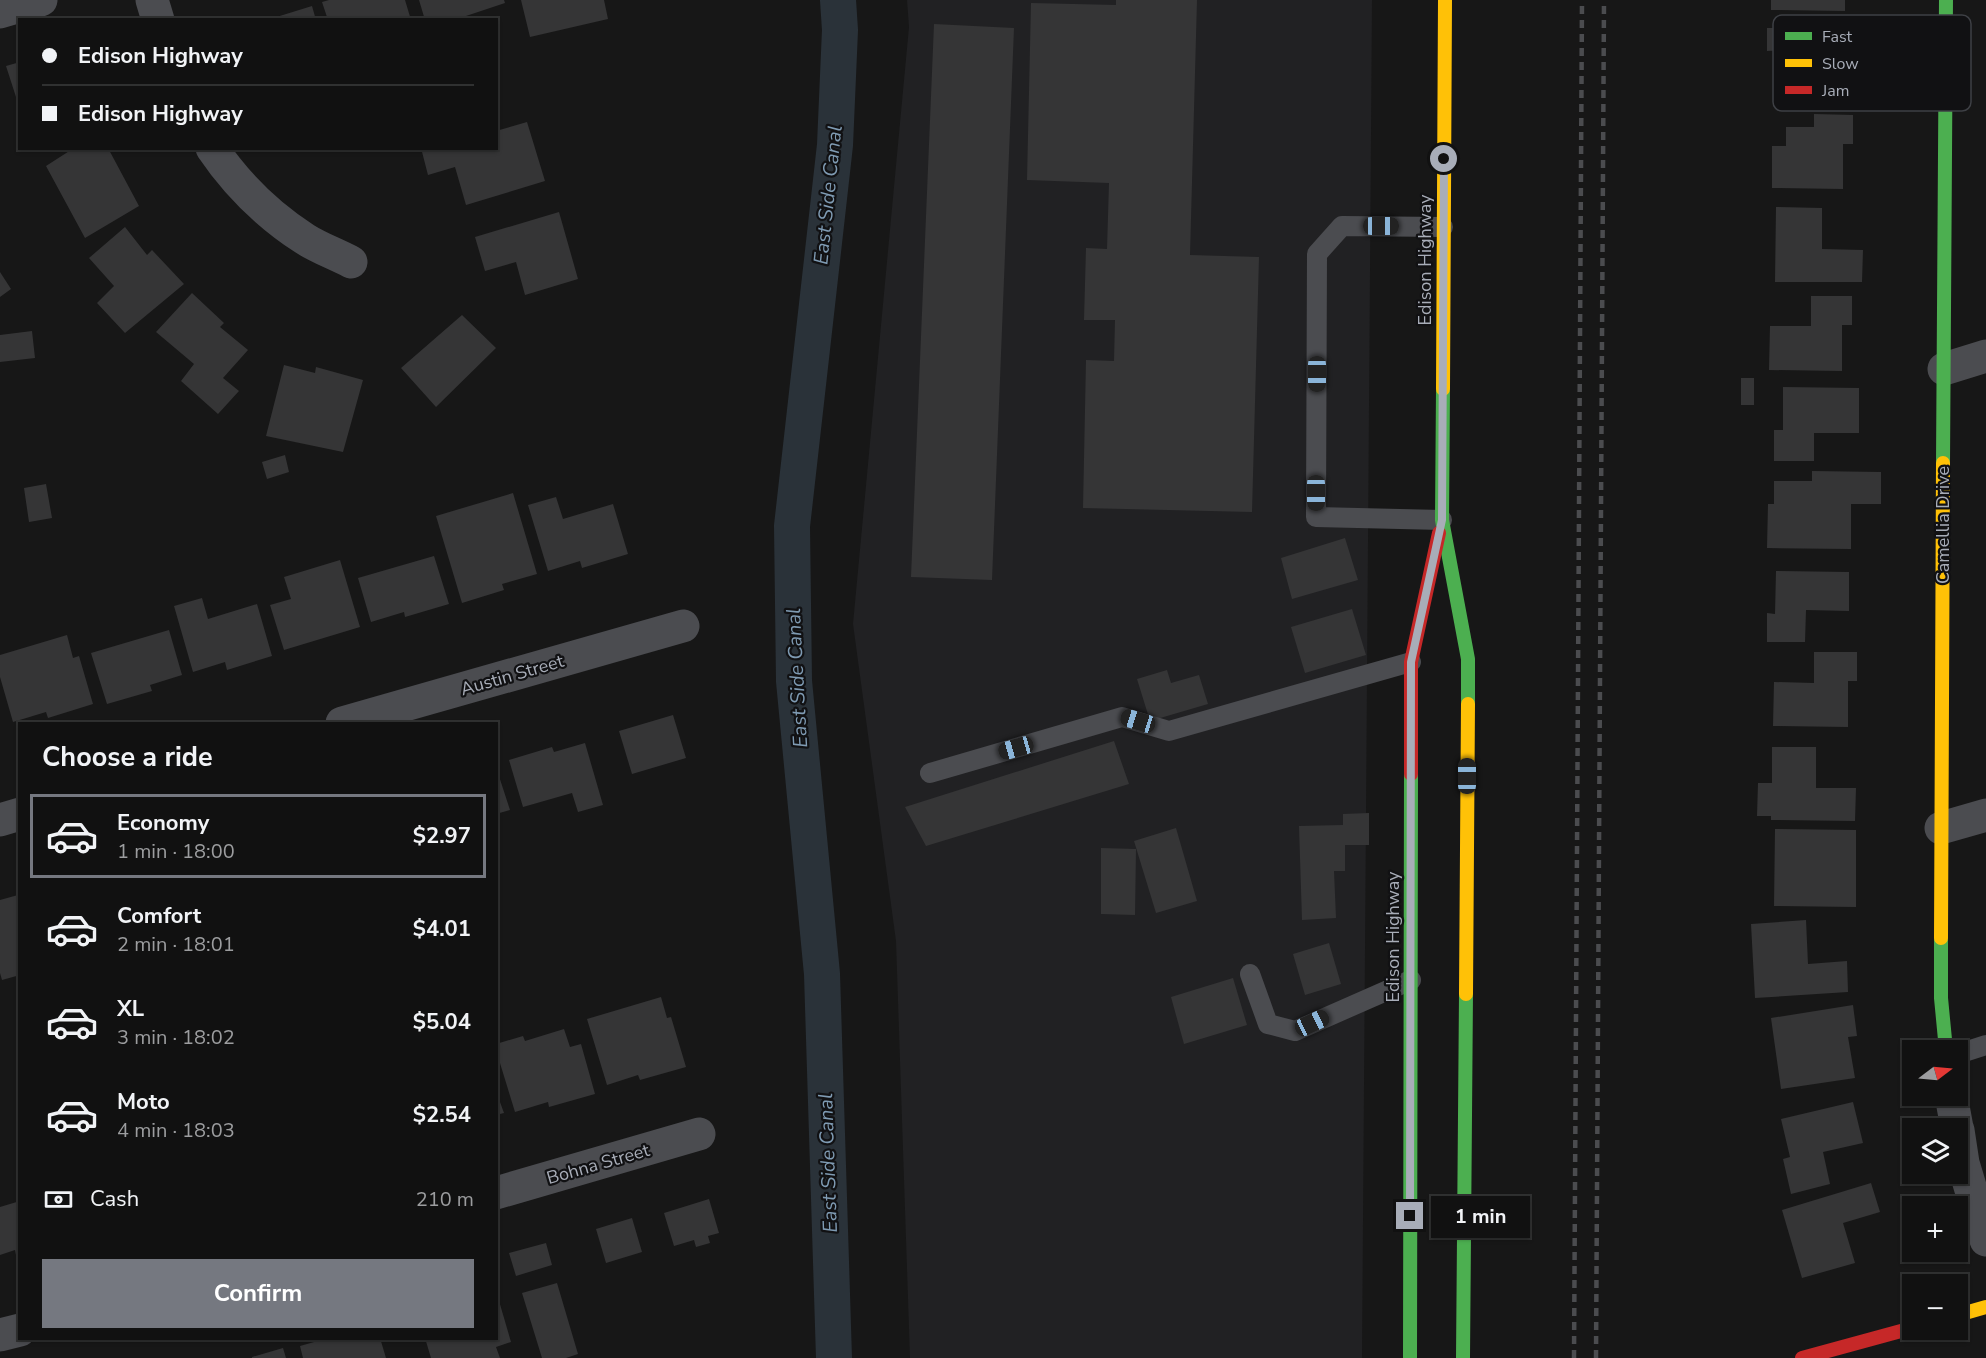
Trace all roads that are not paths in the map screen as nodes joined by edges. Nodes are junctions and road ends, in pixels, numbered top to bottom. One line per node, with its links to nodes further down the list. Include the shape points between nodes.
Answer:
1 (41, 0): 5 (street)
2 (152, 0): 7 (street)
3 (1445, 0): 10 (main road, Edison Highway)
4 (1946, 0): 6 (main road, Camellia Drive)
5 (0, 12)
6 (1946, 15)
7 (157, 18)
8 (1945, 111): 13 (main road, Camellia Drive)
9 (213, 150): 11 (street, via 262,208 306,239)
10 (1443, 227): 14 (main road, Edison Highway); 14 (lane, via 1342,226 1317,254 1316,517)
11 (351, 262)
12 (1986, 356): 13 (street)
13 (1944, 369): 22 (main road, Camellia Drive)
14 (1442, 520): 16 (main road, Edison Highway); 38 (main road, Edison Highway, via 1468,659)
15 (683, 627): 17 (street, Austin Street)
16 (1411, 662): 18 (lane, via 1169,731 1122,717); 24 (main road, Edison Highway)
17 (346, 722)
18 (930, 773)
19 (18, 815): 21 (street)
20 (1986, 815): 22 (street)
21 (0, 820)
22 (1941, 828): 25 (main road, Camellia Drive, via 1941,998)
23 (1250, 974): 24 (lane, via 1268,1024 1295,1031)
24 (1411, 981): 37 (main road, Edison Highway)
25 (1945, 1040)
26 (1986, 1045): 27 (lane)
27 (1968, 1051)
28 (699, 1134): 30 (street, Bohna Street)
29 (1968, 1177): 31 (street)
30 (498, 1192)
31 (1986, 1240)
32 (1986, 1307): 33 (main road)
33 (1968, 1312)
34 (18, 1330): 36 (street)
35 (1902, 1331): 39 (main road)
36 (0, 1335)
37 (1410, 1358)
38 (1463, 1358)
39 (1802, 1358)

